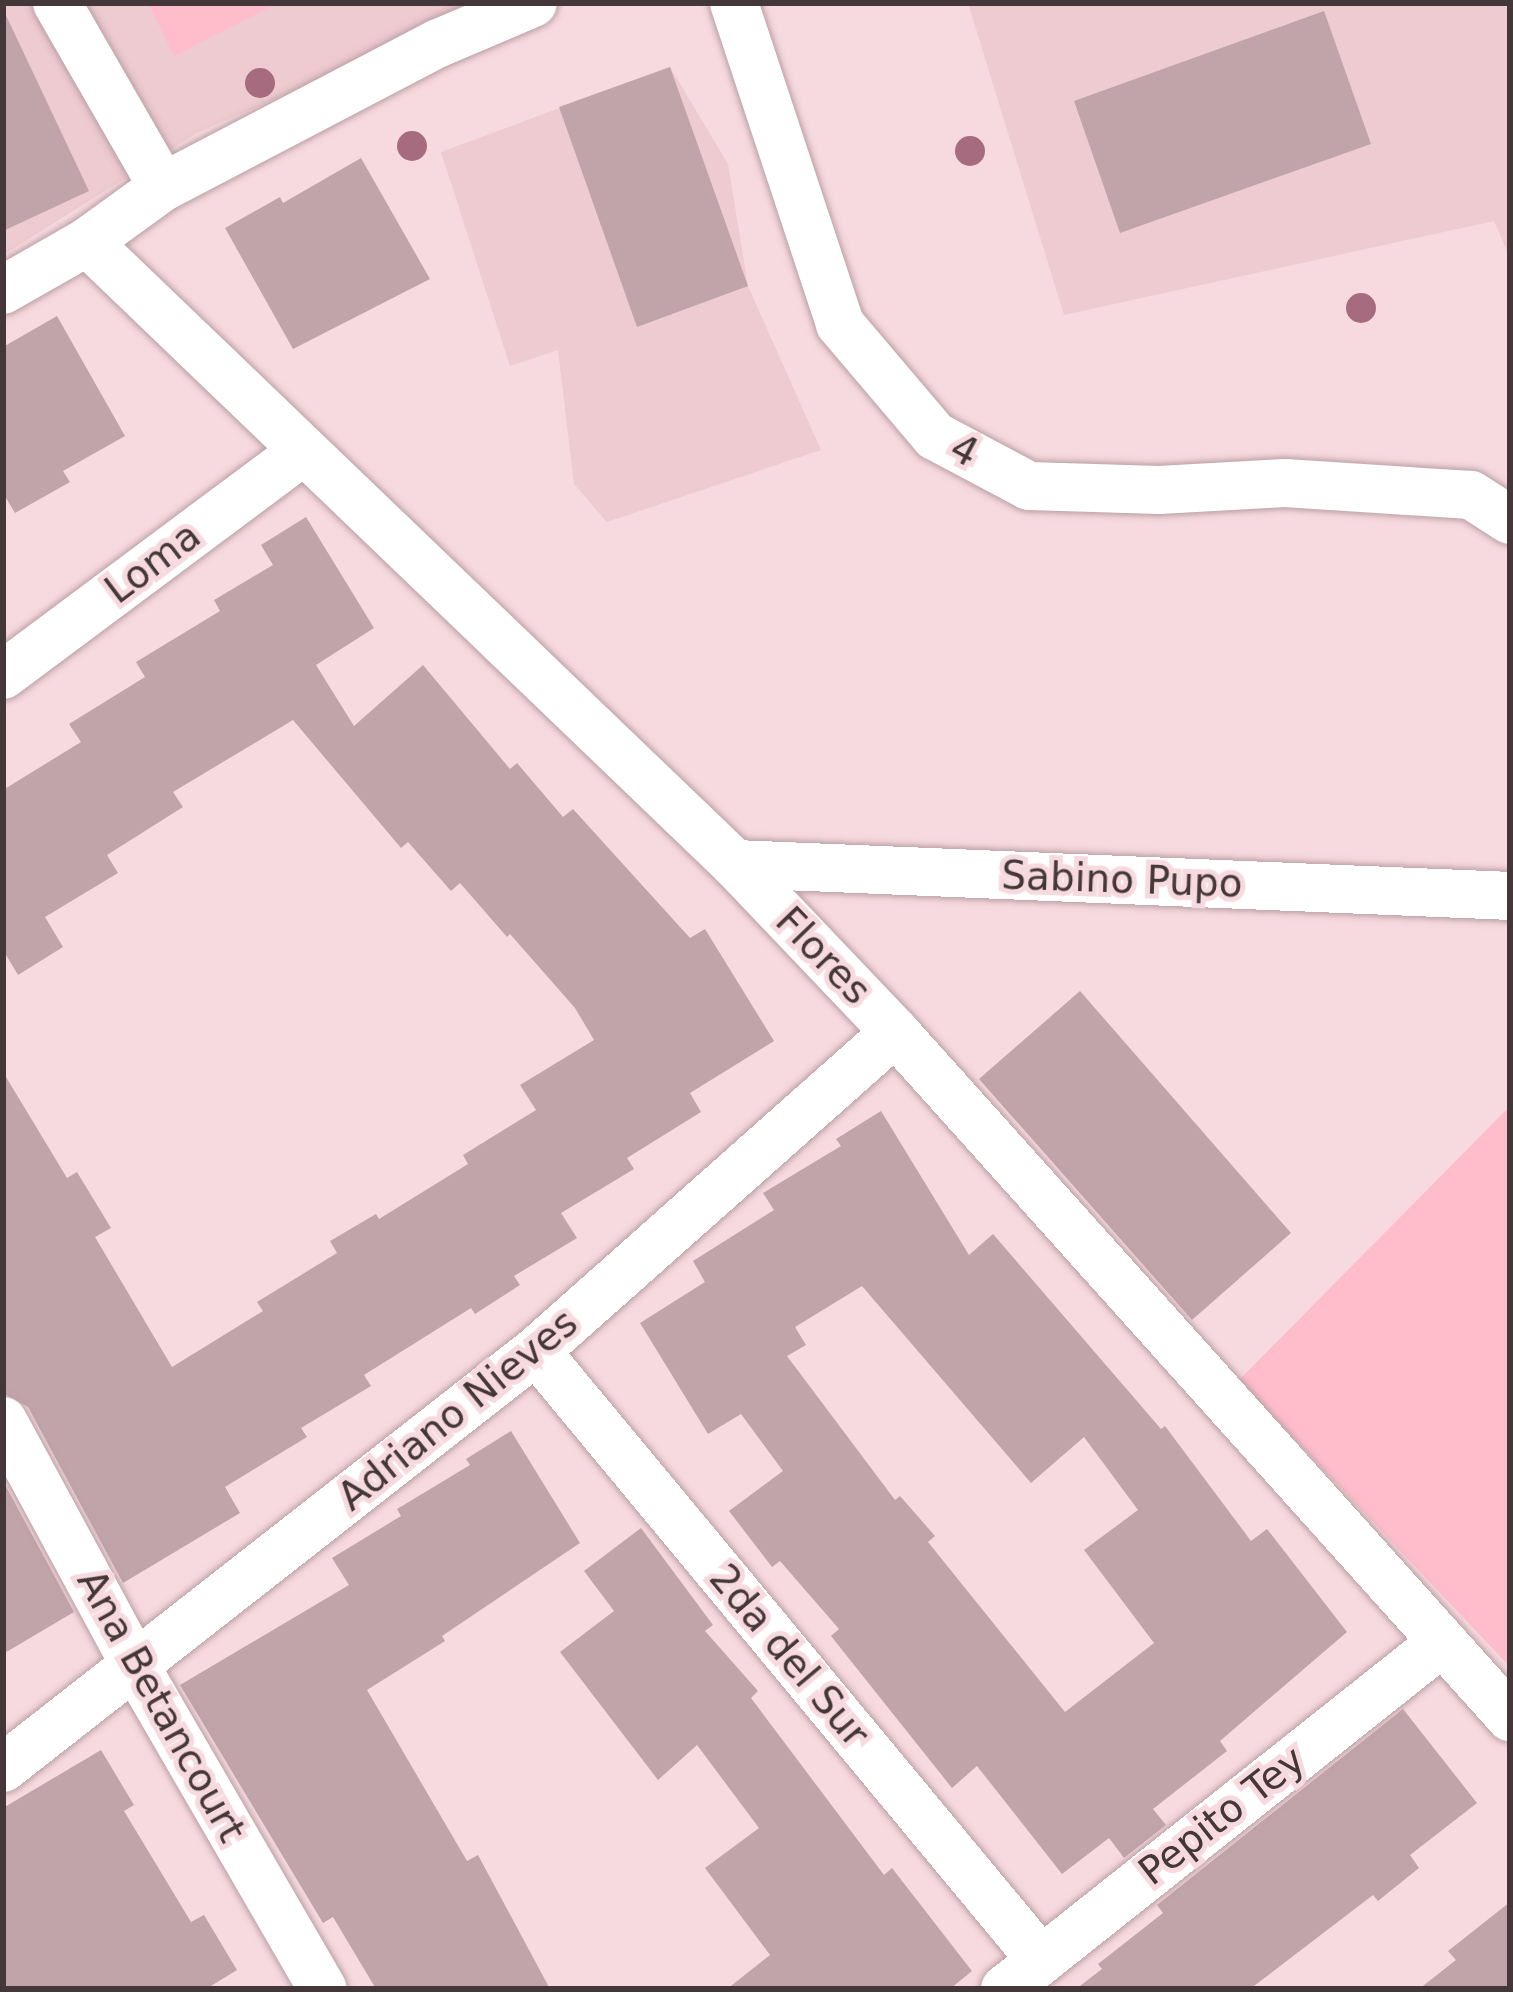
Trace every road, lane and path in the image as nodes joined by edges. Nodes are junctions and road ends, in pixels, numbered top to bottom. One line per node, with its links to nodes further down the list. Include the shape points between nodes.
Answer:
1 (57, 3): 4 (street)
2 (532, 3): 4 (street)
3 (734, 3): 8 (street, 4, via 840,324 935,436 1029,486 1285,483)
4 (163, 187): 5 (street)
5 (87, 242): 6 (street); 7 (street, Flores)
6 (3, 290)
7 (303, 451): 9 (street, Loma); 10 (street, Flores)
8 (1491, 507)
9 (3, 675)
10 (735, 864): 11 (street, Sabino Pupo); 12 (street, Flores)
11 (1510, 896)
12 (895, 1032): 13 (street, Adriano Nieves); 15 (street, Flores)
13 (536, 1351): 16 (street, Adriano Nieves); 19 (street, 2da del Sur)
14 (3, 1420): 16 (street, Ana Betancourt)
15 (1440, 1644): 17 (street, Flores); 19 (street, Pepito Tey)
16 (136, 1666): 18 (street, Adriano Nieves); 20 (street, Ana Betancourt)
17 (1510, 1717)
18 (3, 1768)
19 (1023, 1974)
20 (323, 1989)

